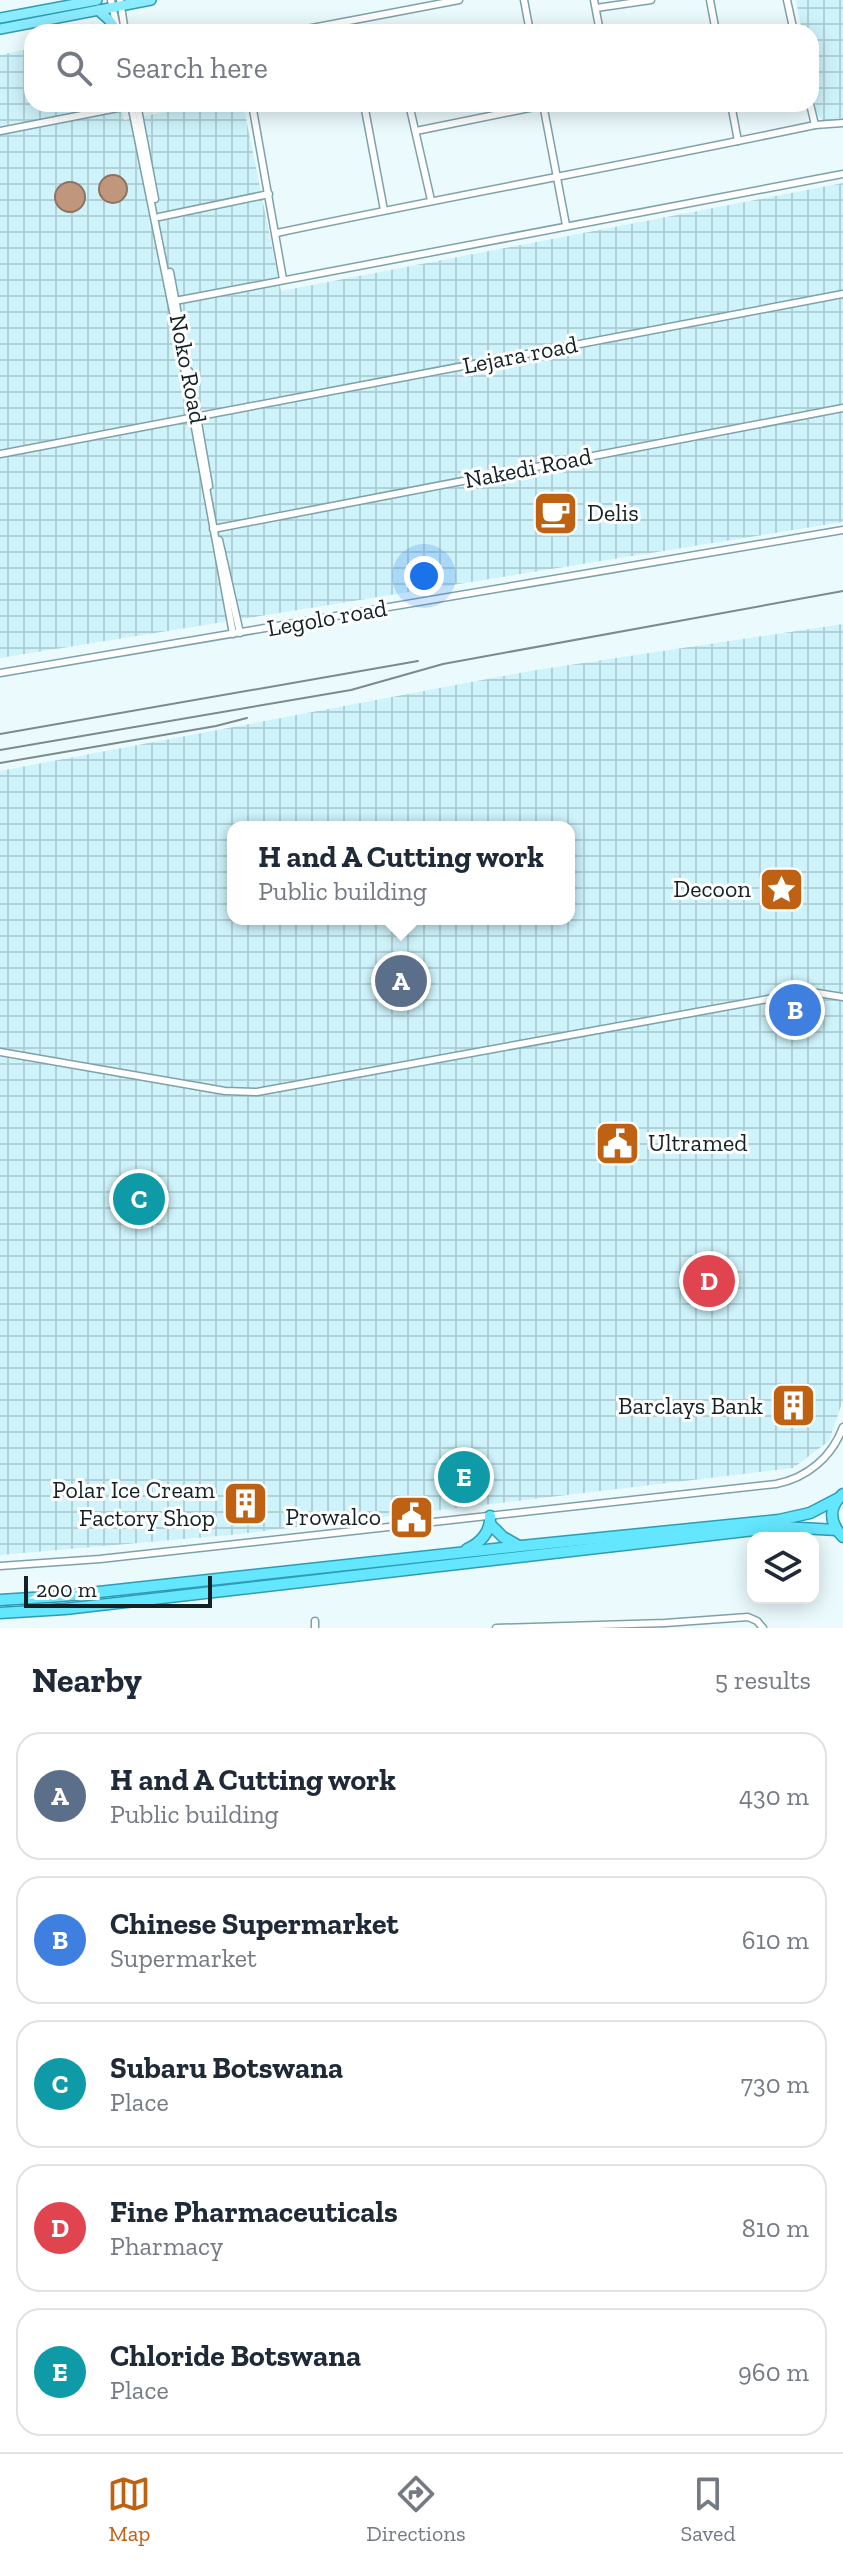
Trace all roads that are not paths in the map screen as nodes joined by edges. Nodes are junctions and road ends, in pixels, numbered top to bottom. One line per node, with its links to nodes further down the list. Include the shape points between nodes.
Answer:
1 (151, 0): 8 (main road)
2 (459, 0): 15 (street)
3 (524, 0): 16 (street)
4 (594, 0): 10 (street)
5 (651, 0): 10 (street)
6 (710, 0): 18 (street)
7 (787, 0): 19 (street)
8 (116, 3): 9 (main road); 13 (street); 14 (street)
9 (97, 5): 11 (main road); 12 (main road); 20 (main road)
10 (596, 8): 17 (street)
11 (0, 18)
12 (112, 24)
13 (117, 24)
14 (123, 24)
15 (333, 24)
16 (528, 24)
17 (599, 24)
18 (714, 24)
19 (792, 24)
20 (0, 29)
21 (94, 112): 33 (street)
22 (136, 112): 41 (street, Noko Road)
23 (136, 112): 48 (street)
24 (254, 112): 38 (street)
25 (366, 112): 40 (street)
26 (411, 112): 34 (street)
27 (507, 112): 34 (street)
28 (546, 112): 37 (street)
29 (733, 112): 35 (street)
30 (812, 112): 32 (street)
31 (843, 123): 32 (street)
32 (815, 125): 35 (street)
33 (0, 131)
34 (416, 131): 39 (street)
35 (738, 141): 37 (street)
36 (843, 174): 42 (street)
37 (558, 178): 39 (street); 42 (street)
38 (269, 194): 41 (street); 43 (street)
39 (431, 200): 40 (street)
40 (384, 210): 43 (street)
41 (159, 217): 46 (street, Noko Road)
42 (566, 225): 44 (street)
43 (277, 233): 44 (street)
44 (283, 279): 46 (street)
45 (843, 294): 48 (street, Lejara road)
46 (175, 301): 48 (street, Noko Road)
47 (843, 408): 50 (street, Nakedi Road)
48 (195, 416): 49 (street, Lejara road); 50 (street, Noko Road)
49 (0, 454)
50 (215, 529): 52 (street, Noko Road)
51 (843, 530): 52 (street, Legolo road)
52 (237, 634): 53 (street, Legolo road)
53 (0, 673)
54 (843, 997): 55 (street, via 801,993 257,1092)
55 (0, 1052)
56 (843, 1427): 58 (street, via 827,1456 790,1481)
57 (840, 1496): 59 (highway, via 832,1515); 60 (highway, via 810,1513 779,1520)
58 (490, 1520): 60 (highway, via 507,1541); 61 (highway, via 474,1546); 62 (street)
59 (840, 1534): 64 (highway, via 781,1527)
60 (521, 1546): 61 (highway)
61 (450, 1553): 63 (highway)
62 (0, 1566)
63 (0, 1600)
64 (0, 1613)
65 (665, 1625): 66 (street); 68 (street, via 748,1617)
66 (570, 1627): 67 (street)
67 (496, 1628)
68 (763, 1628)

